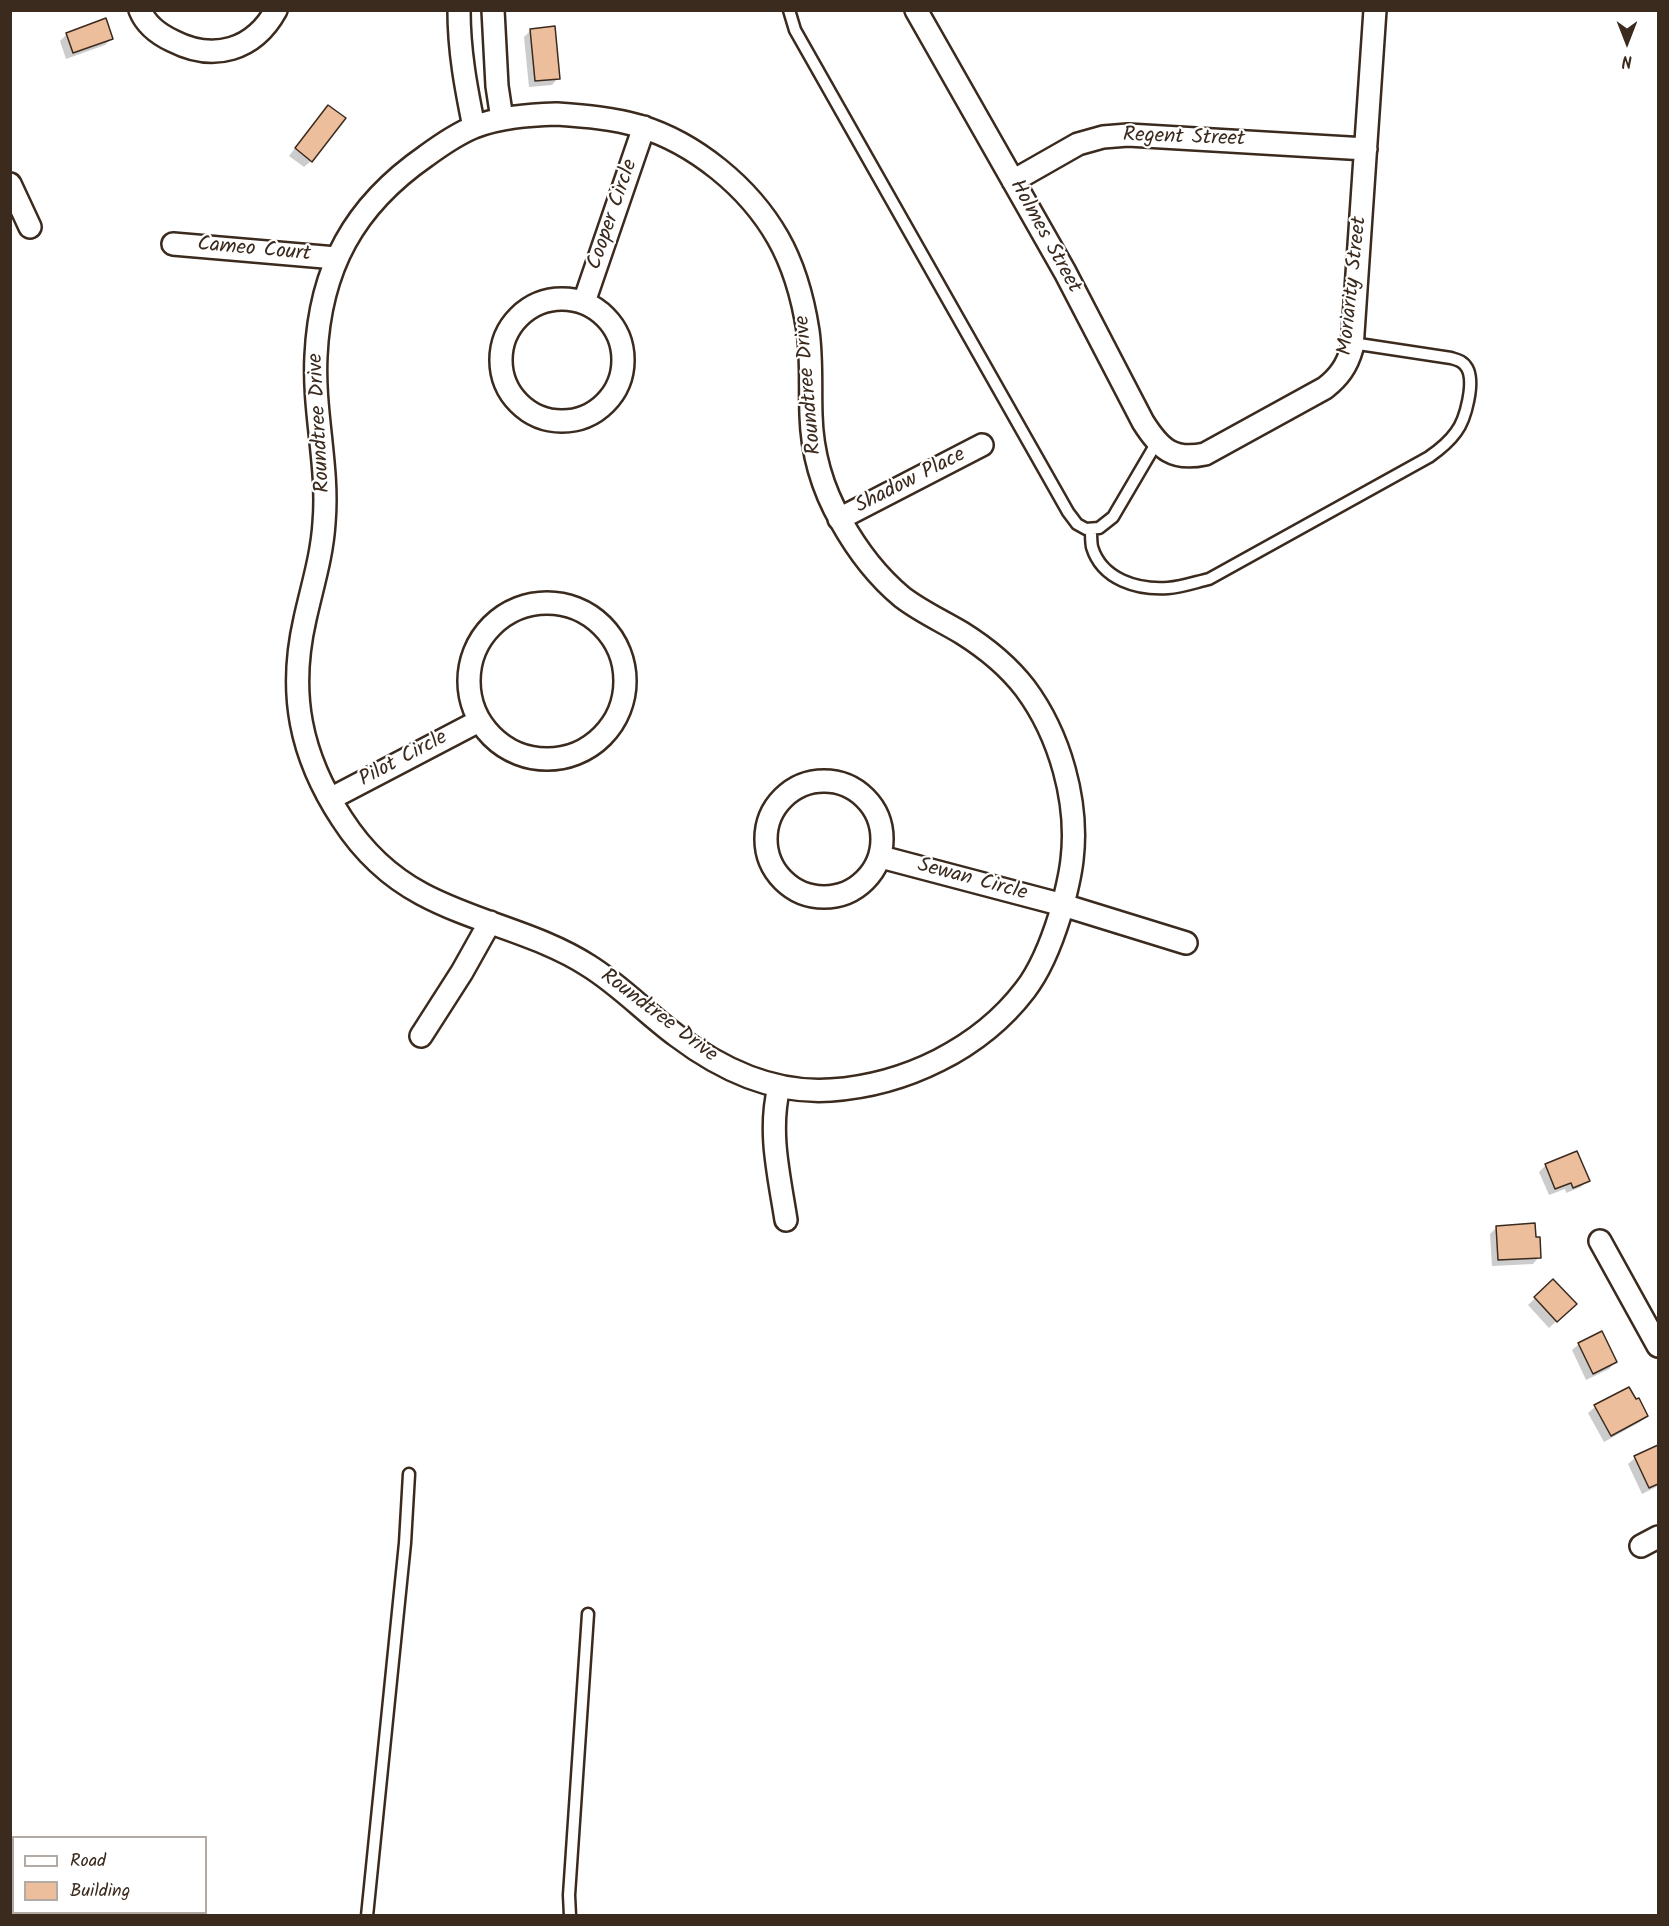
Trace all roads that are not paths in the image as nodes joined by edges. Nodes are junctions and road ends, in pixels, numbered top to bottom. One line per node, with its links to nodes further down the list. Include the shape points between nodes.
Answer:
1 (140, 10): 2 (street, via 165,38 209,52 223,51 255,37)
2 (276, 10)
3 (459, 10): 9 (street, via 463,71)
4 (493, 10): 8 (street)
5 (789, 10): 23 (lane, via 795,30 1068,512 1077,524)
6 (916, 10): 12 (street, Holmes Street)
7 (1375, 10): 11 (street, Moriarity Street)
8 (502, 119): 9 (street, Roundtree Drive); 10 (street, Roundtree Drive, via 556,114)
9 (474, 127): 16 (street, Roundtree Drive, via 436,149 396,180 363,214)
10 (644, 127): 17 (street, Cooper Circle); 22 (street, Roundtree Drive, via 673,140 726,176 762,214 787,256 808,328 815,457)
11 (1366, 149): 12 (street, Regent Street, via 1128,135 1103,137 1078,144); 18 (street, Moriarity Street)
12 (1013, 180): 19 (street, Holmes Street)
13 (10, 184): 14 (street)
14 (30, 227)
15 (173, 244): 16 (street, Cameo Court)
16 (336, 258): 25 (street, Roundtree Drive, via 322,304 315,360 325,518 301,636 297,686 307,751)
17 (584, 302): 17 (street, via 563,298 543,302 524,311 510,326 502,345 500,366 517,403 534,416 553,421 583,418 608,402 619,385 624,366 615,327)
18 (1352, 343): 21 (street, Moriarity Street, via 1348,363 1325,388 1205,454); 23 (lane, via 1462,362 1470,382 1465,413 1458,430 1444,446 1209,579 1168,588 1124,583 1099,561 1092,547)
19 (1157, 442): 21 (street, Holmes Street); 23 (lane, via 1113,517)
20 (982, 445): 22 (street, Shadow Place)
21 (1178, 455)
22 (839, 519): 27 (street, Roundtree Drive, via 900,596 983,647 1017,679 1040,711 1065,774 1073,819 1073,859)
23 (1091, 529)
24 (479, 721): 24 (street, via 496,741 519,754 544,760 570,756 594,744 612,725 623,701 625,675 619,649 605,628 585,612 561,604 535,603 511,611 490,626 476,647 468,672 470,697); 25 (street, Pilot Circle)
25 (330, 799): 28 (street, Roundtree Drive, via 354,837 391,874 427,897)
26 (881, 857): 26 (street, via 884,837 880,819 856,789 838,782 818,781 799,786 783,797 772,812 766,850 773,868 786,884 802,894 840,896 872,874); 27 (street, Sewan Circle)
27 (1063, 905): 29 (street, Sewan Circle); 31 (street, Roundtree Drive, via 1037,972 1000,1017 968,1044 918,1070 861,1087 807,1091)
28 (490, 922): 30 (street); 31 (street, Roundtree Drive, via 541,941 592,967 702,1054 734,1071)
29 (1186, 943)
30 (421, 1036)
31 (779, 1087): 32 (street, via 773,1132)
32 (786, 1220)
33 (1600, 1242): 34 (street)
34 (1659, 1346)
35 (409, 1474): 37 (lane)
36 (588, 1614): 38 (lane)
37 (367, 1916)
38 (570, 1916)

